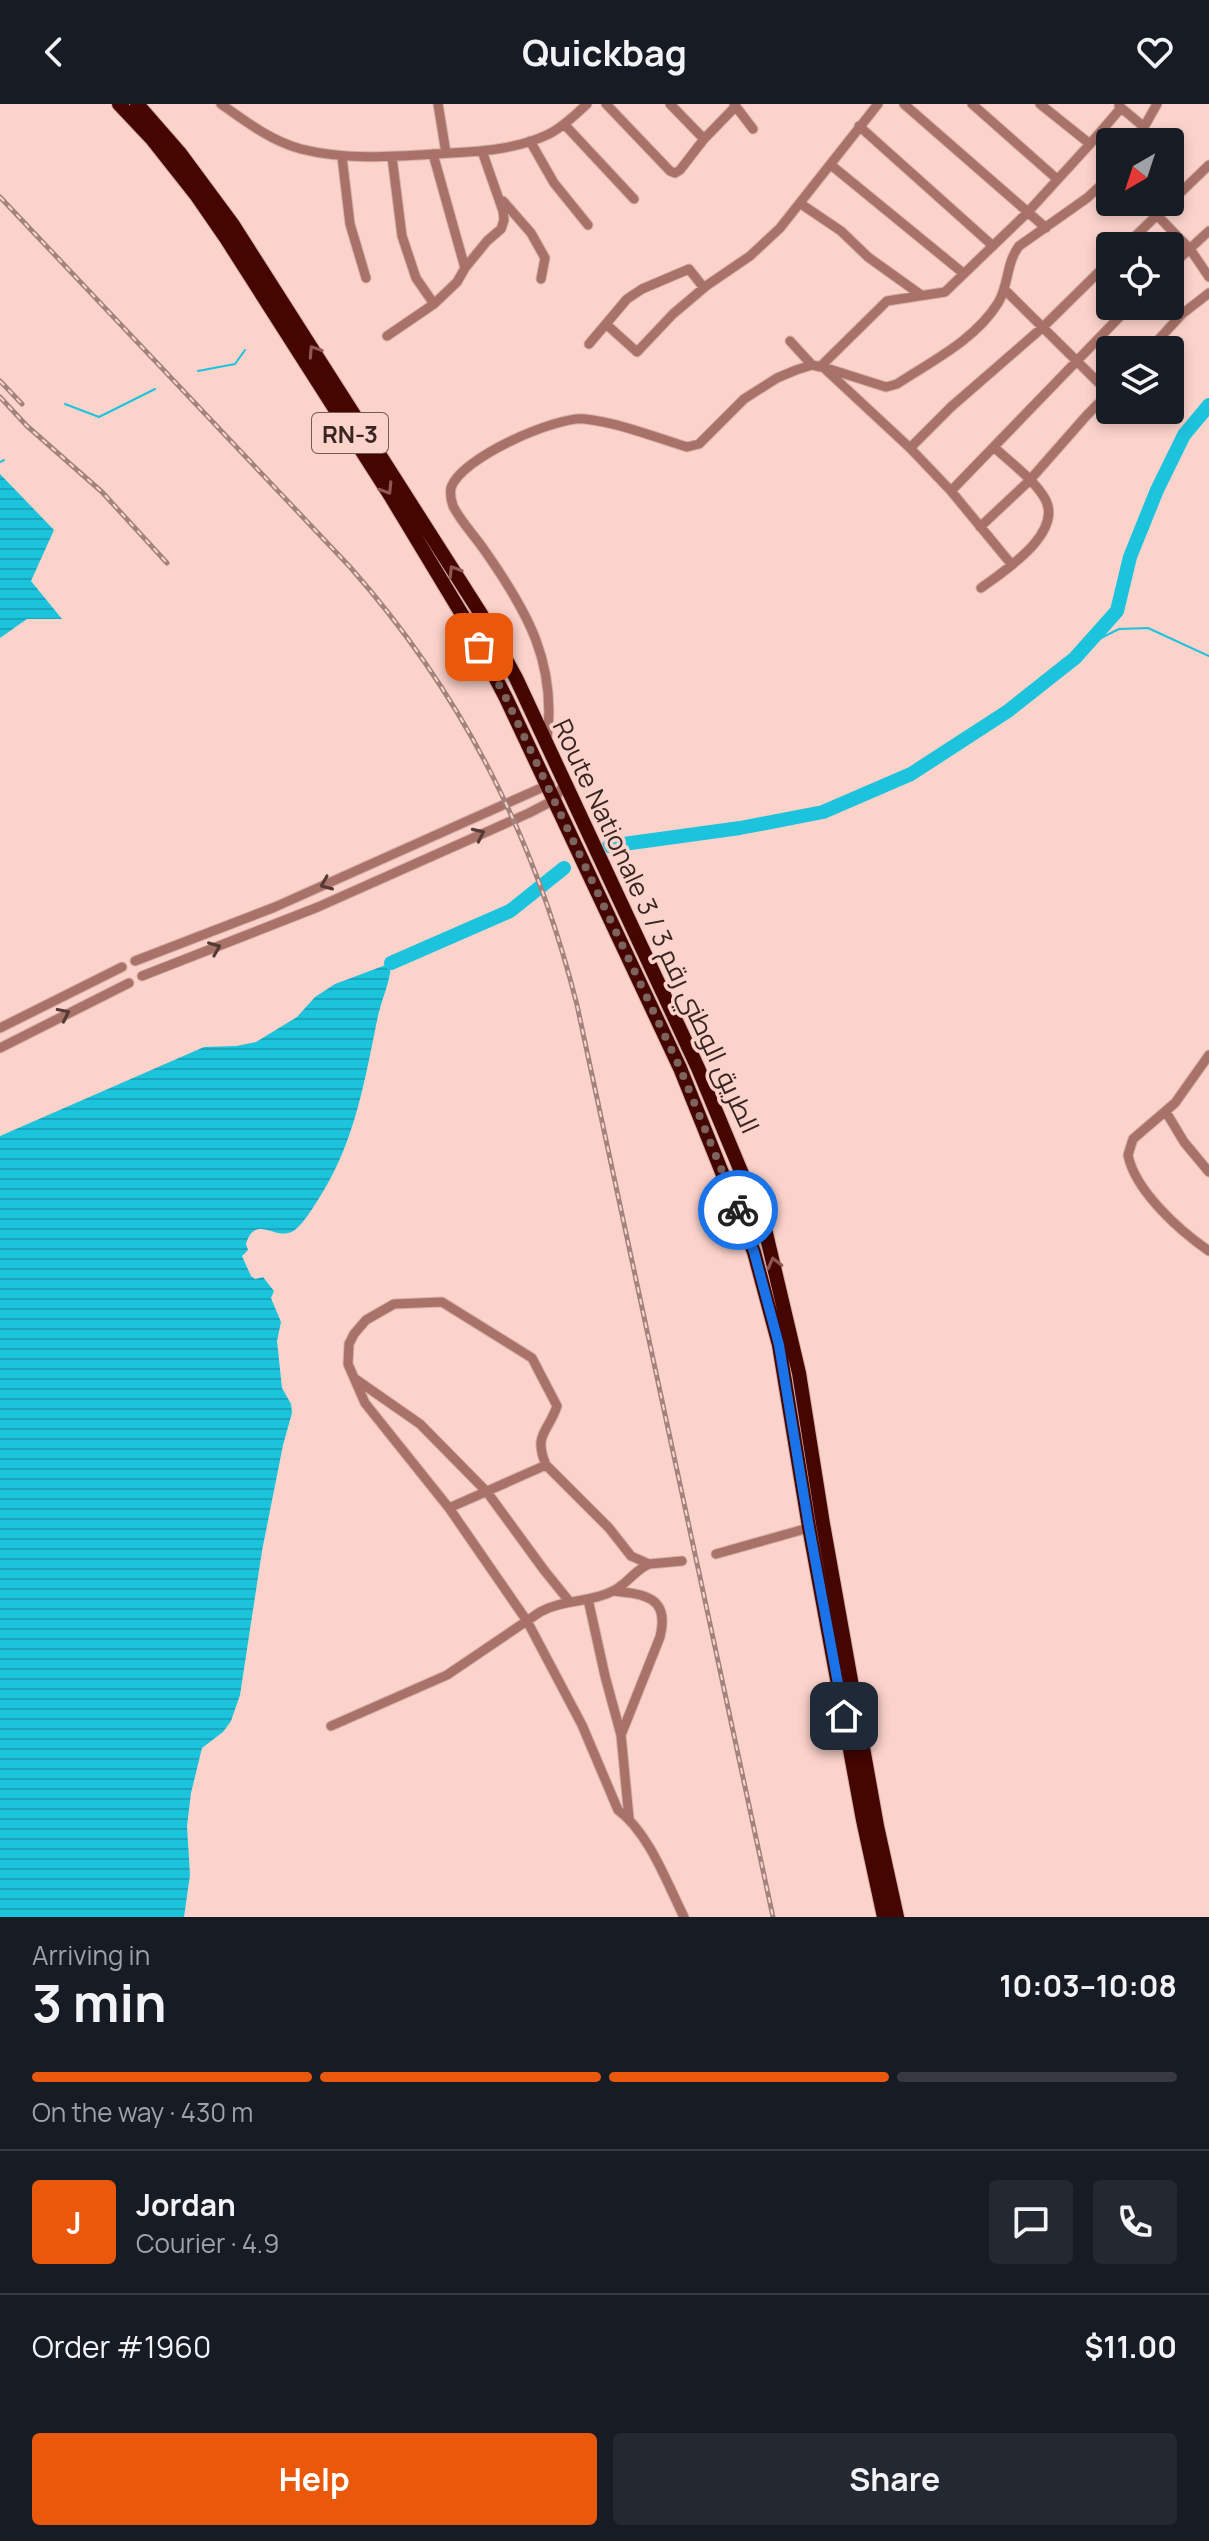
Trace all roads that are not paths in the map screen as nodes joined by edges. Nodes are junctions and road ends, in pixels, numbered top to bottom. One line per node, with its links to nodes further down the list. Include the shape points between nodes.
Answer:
1 (119, 104): 67 (highway, Route Nationale 3 / الطريق الوطني رقم 3 / RN-3, via 197,196)
2 (137, 104): 67 (highway, Route Nationale 3 / الطريق الوطني رقم 3 / RN-3, one-way to 2, via 206,187)
3 (222, 104): 25 (street, via 298,148)
4 (438, 104): 23 (street)
5 (587, 104): 15 (street)
6 (606, 104): 19 (street, via 675,173)
7 (670, 104): 19 (street)
8 (878, 104): 16 (street)
9 (904, 104): 35 (street)
10 (972, 104): 29 (street)
11 (1040, 104): 21 (street)
12 (1157, 104): 17 (street)
13 (735, 105): 18 (street); 19 (street)
14 (1119, 106): 17 (street); 21 (street)
15 (564, 124): 20 (street); 33 (street)
16 (859, 126): 27 (street); 42 (street)
17 (1144, 127)
18 (753, 129)
19 (704, 139)
20 (530, 141): 22 (street); 38 (street, via 554,183)
21 (1090, 144): 29 (street)
22 (482, 151): 23 (street); 32 (street)
23 (446, 153): 24 (street)
24 (433, 154): 26 (street); 45 (street)
25 (342, 157): 26 (street); 49 (street, via 350,224)
26 (392, 157): 55 (street, via 405,246 416,278)
27 (831, 165): 34 (street); 46 (street)
28 (1209, 165): 30 (street)
29 (1057, 179): 35 (street)
30 (1184, 189)
31 (1096, 190): 39 (street)
32 (498, 196): 45 (street, via 501,229); 50 (street, via 545,258)
33 (634, 199)
34 (801, 204): 51 (street, via 750,256); 54 (street)
35 (1027, 213): 39 (street); 42 (street)
36 (1155, 216): 41 (street)
37 (1159, 216): 43 (street)
38 (588, 225)
39 (1046, 228): 52 (street, via 1012,256)
40 (1209, 231): 43 (street)
41 (1139, 232)
42 (993, 246): 46 (street)
43 (1190, 249): 44 (street); 48 (street)
44 (1184, 254)
45 (465, 268): 55 (street)
46 (963, 273): 54 (street, via 945,292)
47 (1096, 275): 58 (street)
48 (1209, 277)
49 (366, 278)
50 (541, 279)
51 (704, 288): 57 (street, via 689,269 635,294); 57 (street, via 637,352)
52 (1005, 290): 58 (street); 64 (street, via 982,324 897,384 886,387)
53 (1209, 293): 60 (street)
54 (921, 295): 64 (street, via 887,301)
55 (434, 304): 59 (street)
56 (1117, 320): 63 (street)
57 (606, 324): 62 (street)
58 (1043, 327): 63 (street); 68 (street)
59 (387, 336)
60 (1162, 336)
61 (790, 341): 64 (street)
62 (589, 344)
63 (1077, 361): 65 (street); 69 (street)
64 (819, 367): 68 (street); 75 (street, via 777,378 744,399 699,444 687,447 583,419 559,421 490,453 455,481 451,498 457,515 494,562 532,626 550,692)
65 (1096, 379)
66 (1096, 406): 70 (street)
67 (364, 440): 75 (highway, Route Nationale 3 / الطريق الوطني رقم 3 / RN-3, one-way to 67, via 481,614); 77 (highway, Route Nationale 3 / الطريق الوطني رقم 3 / RN-3, one-way to 77, via 466,621)
68 (910, 448): 71 (street)
69 (995, 448): 70 (street); 71 (street)
70 (1029, 481): 72 (street); 73 (street, via 1044,498 1048,518 1031,548)
71 (951, 491): 72 (street)
72 (980, 527): 73 (street)
73 (1012, 565): 74 (street)
74 (981, 588)
75 (546, 742): 76 (highway, Route Nationale 3 / الطريق الوطني رقم 3 / RN-3)
76 (565, 783): 77 (street); 78 (street); 99 (highway, Route Nationale 3 / الطريق الوطني رقم 3 / RN-3, one-way to 76, via 789,1323 765,1229 698,1068)
77 (546, 784): 78 (highway, Route Nationale 3 / الطريق الوطني رقم 3 / RN-3); 79 (street)
78 (554, 800): 80 (street, one-way to 78); 99 (highway, Route Nationale 3 / الطريق الوطني رقم 3 / RN-3, via 680,1068 754,1252)
79 (437, 835): 80 (street); 81 (street)
80 (445, 850): 82 (street)
81 (366, 867): 82 (street); 83 (street, one-way to 83)
82 (373, 882): 84 (street)
83 (275, 907): 84 (street); 85 (street)
84 (280, 922): 87 (street, one-way to 84)
85 (135, 961)
86 (122, 967): 89 (street)
87 (142, 976)
88 (129, 983): 90 (street, one-way to 88)
89 (0, 1028)
90 (0, 1048)
91 (1209, 1055): 92 (street)
92 (1166, 1112): 93 (street); 94 (street, via 1133,1139 1128,1159 1167,1216)
93 (1209, 1172)
94 (1209, 1251)
95 (351, 1376): 96 (street, via 349,1344 366,1320 394,1304 442,1302 532,1358 557,1406 540,1441); 97 (street, via 420,1424); 98 (street, via 365,1403)
96 (546, 1465): 97 (street); 102 (street, via 631,1556)
97 (487, 1492): 98 (street); 105 (street)
98 (449, 1508): 106 (street)
99 (816, 1526): 100 (street); 111 (highway, Route Nationale 3 / الطريق الوطني رقم 3 / RN-3, via 863,1820); 112 (highway, Route Nationale 3 / الطريق الوطني رقم 3 / RN-3)
100 (716, 1554)
101 (682, 1561): 102 (street)
102 (649, 1564): 103 (street)
103 (613, 1591): 104 (street); 108 (street, via 651,1598 664,1622)
104 (588, 1599): 105 (street); 108 (street)
105 (569, 1601): 106 (street)
106 (527, 1621): 107 (street, via 447,1675); 109 (street, via 582,1725 618,1810)
107 (331, 1726)
108 (621, 1735): 109 (street)
109 (629, 1818): 110 (street)
110 (684, 1917)
111 (884, 1917)
112 (897, 1917)

